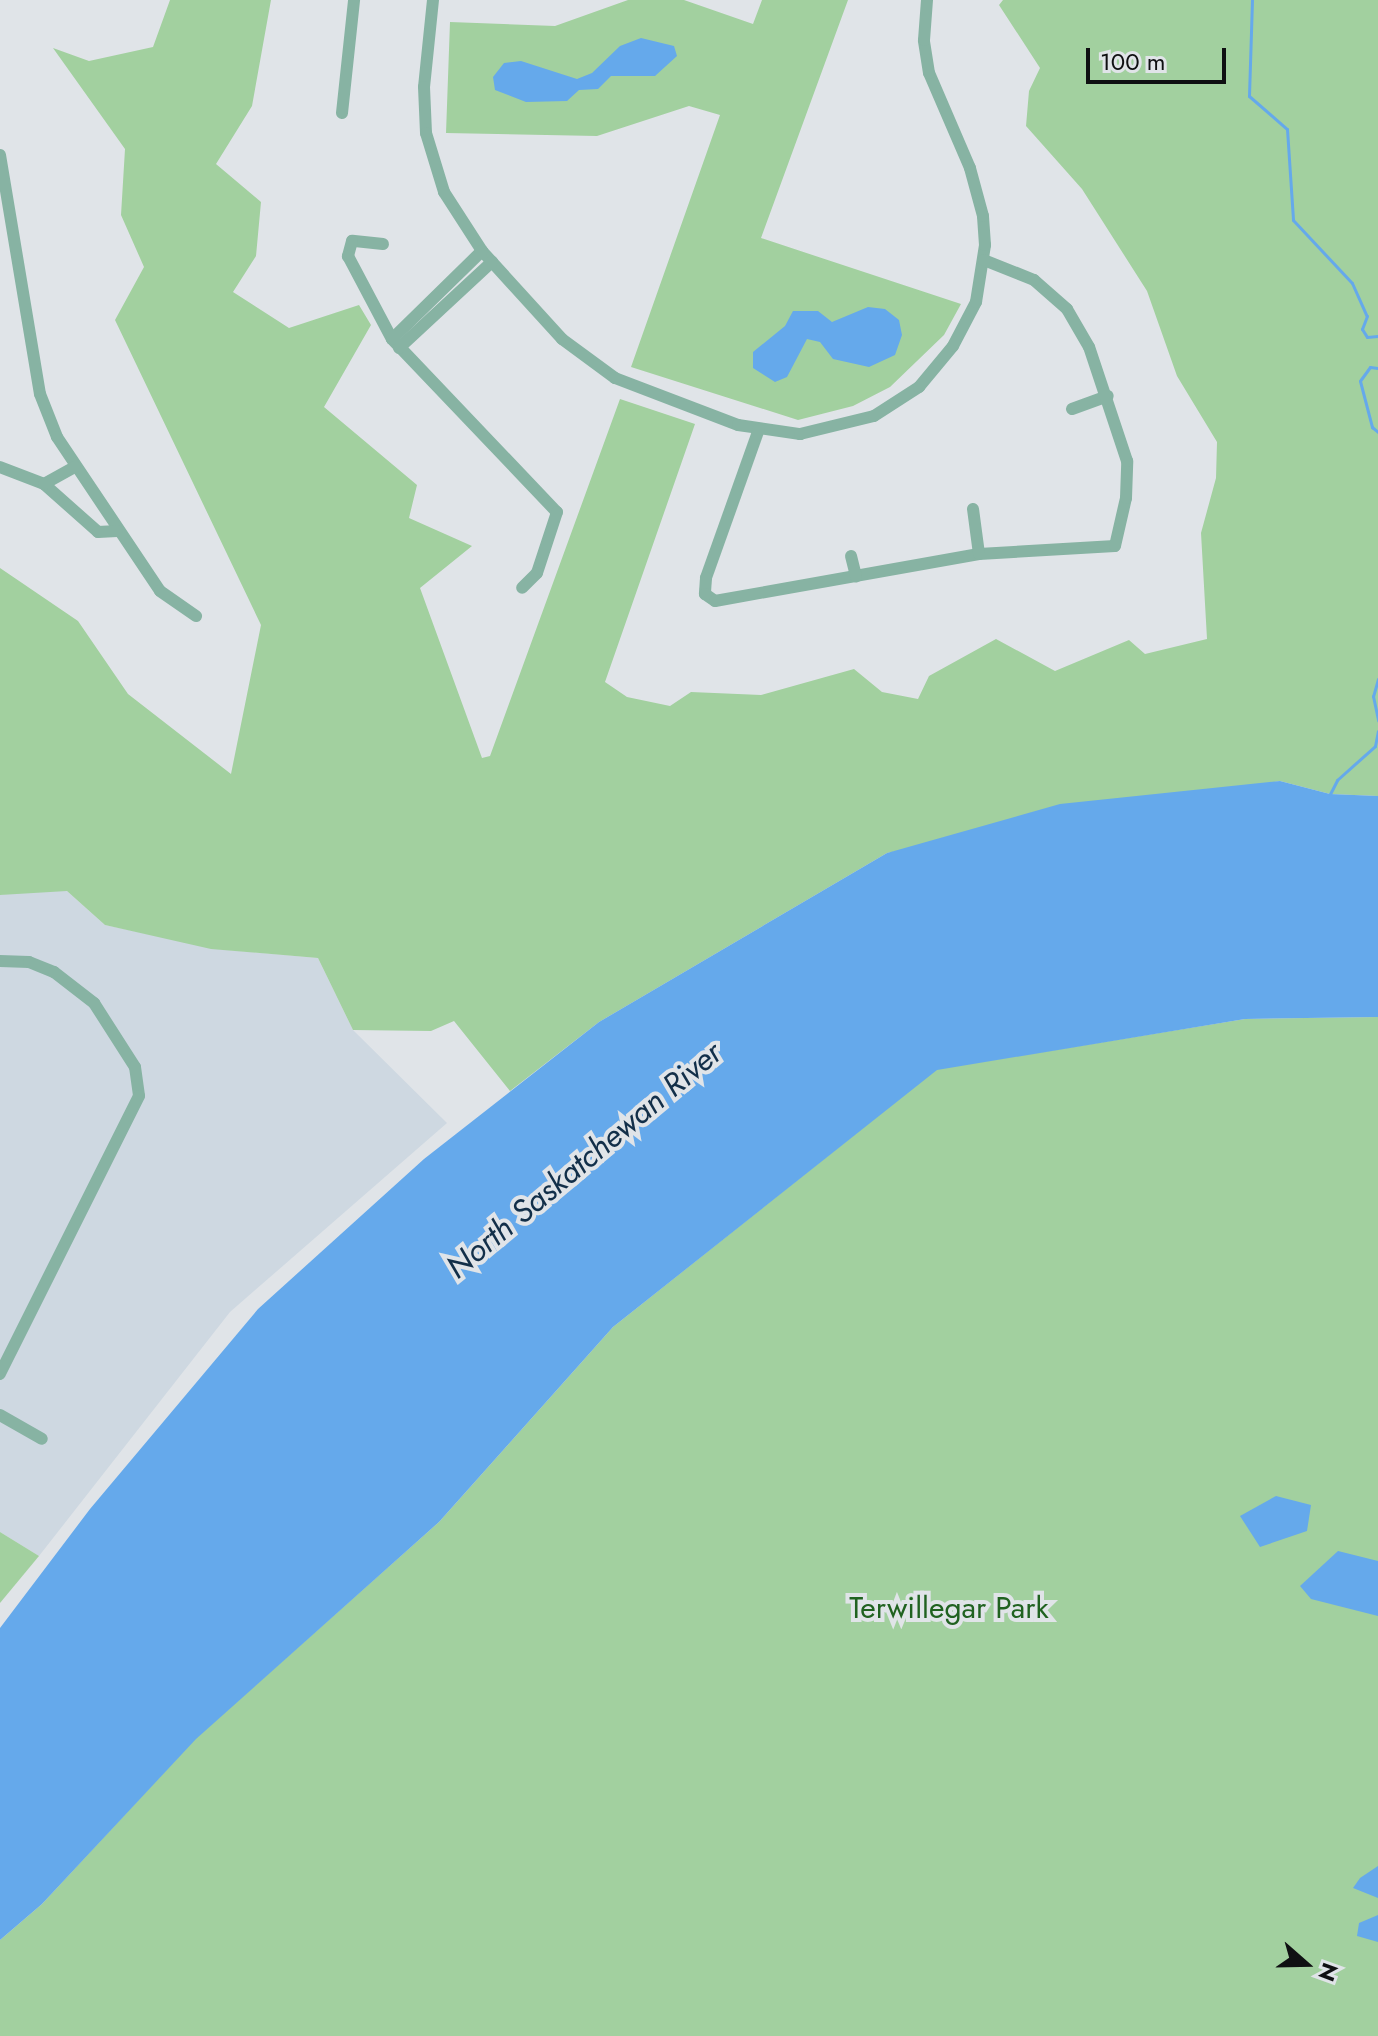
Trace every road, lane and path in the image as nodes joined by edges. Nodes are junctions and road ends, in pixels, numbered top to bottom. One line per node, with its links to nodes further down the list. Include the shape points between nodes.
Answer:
1 (354, 0): 4 (street)
2 (433, 0): 7 (street, via 424,87 426,133 444,192)
3 (927, 0): 8 (street, via 924,40 929,73 977,188)
4 (342, 113)
5 (0, 155): 15 (street, via 40,394)
6 (383, 244): 10 (street, via 352,241 348,256)
7 (482, 251): 9 (street); 10 (street)
8 (984, 260): 11 (street, via 1034,280 1067,309); 13 (street, via 966,324 919,387 874,416 848,425 800,434)
9 (492, 262): 10 (street); 13 (street, via 562,339 596,366 634,388)
10 (396, 344): 22 (street, via 555,507 556,521 537,573)
11 (1108, 396): 12 (street); 19 (street, via 1127,461 1126,498 1115,546)
12 (1072, 409)
13 (759, 429): 21 (street, via 706,578 705,594 724,600)
14 (0, 467): 16 (street)
15 (75, 467): 16 (street); 18 (street)
16 (44, 484): 18 (street, via 98,532)
17 (973, 509): 19 (street)
18 (117, 531): 23 (street, via 160,591)
19 (979, 554): 21 (street)
20 (851, 556): 21 (street)
21 (856, 576)
22 (522, 588)
23 (196, 616)
24 (0, 961): 25 (street, via 29,962 54,972 94,1003 135,1067 139,1096)
25 (0, 1374)
26 (0, 1415): 27 (street)
27 (42, 1439)

